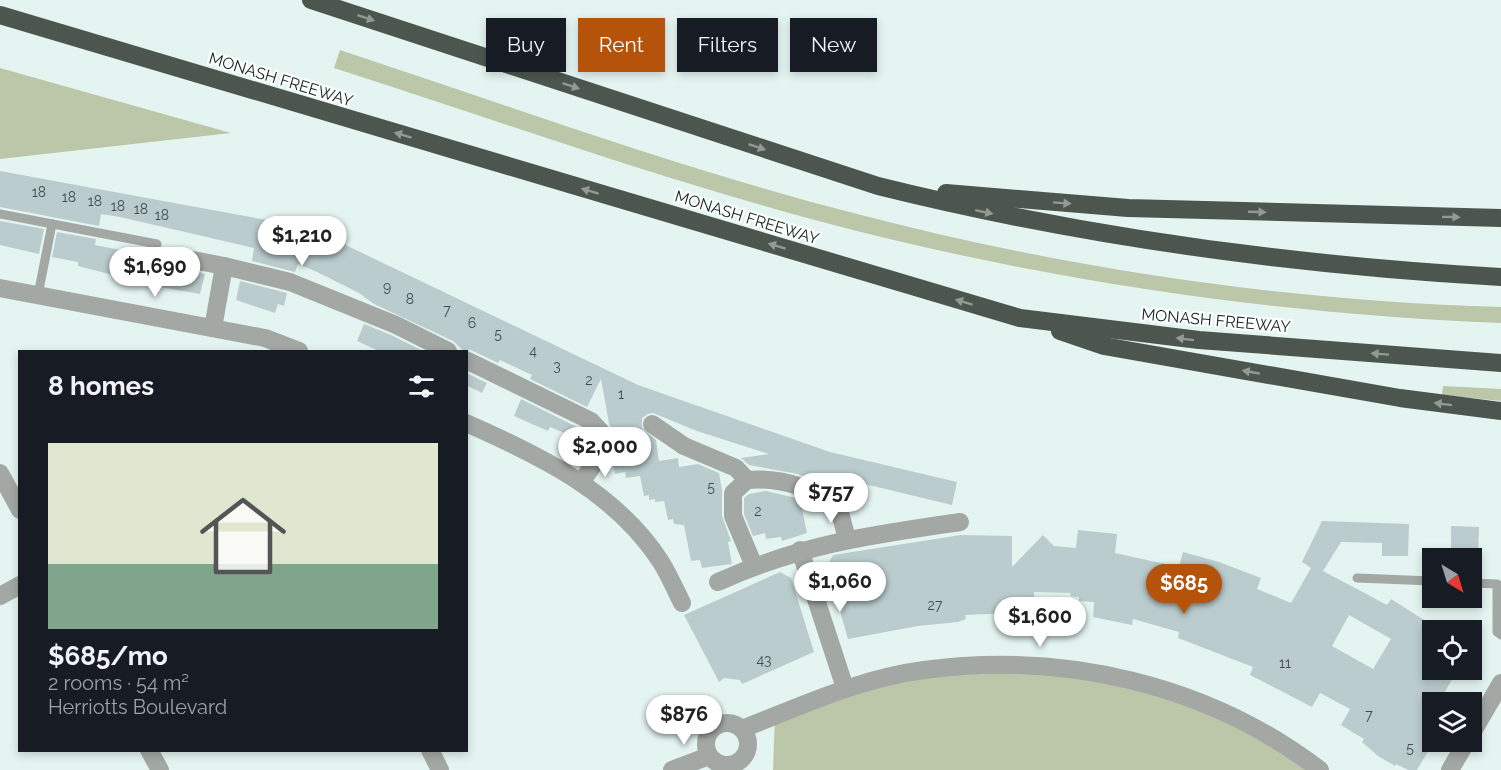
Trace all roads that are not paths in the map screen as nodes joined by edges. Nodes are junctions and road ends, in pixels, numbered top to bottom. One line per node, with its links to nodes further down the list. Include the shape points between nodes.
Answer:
1 (310, 0): 3 (highway, one-way to 3)
2 (0, 15): 13 (highway, MONASH FREEWAY, one-way to 2)
3 (878, 186): 5 (highway, one-way to 5, via 1128,208); 10 (highway, one-way to 10, via 1046,225 1164,244 1339,266)
4 (0, 214): 6 (lane)
5 (1501, 218)
6 (52, 224): 7 (lane); 12 (lane)
7 (157, 244)
8 (188, 259): 9 (street)
9 (224, 266): 14 (street); 17 (street, via 290,282)
10 (1501, 277)
11 (0, 288): 12 (street)
12 (38, 295): 14 (street)
13 (1020, 318): 19 (highway, MONASH FREEWAY, one-way to 13, via 1199,340); 20 (highway, one-way to 13, via 1400,398 1104,346)
14 (213, 327): 15 (street)
15 (264, 345): 16 (street)
16 (293, 350)
17 (446, 350)
18 (468, 361): 25 (street, via 591,421 602,433 603,451)
19 (1501, 363)
20 (1501, 411)
21 (468, 424): 25 (street, via 528,450)
22 (652, 424): 24 (street, via 684,446 736,468)
23 (0, 473): 26 (street)
24 (747, 480): 28 (street, via 770,478 821,495 838,505); 30 (street, via 733,493 733,516)
25 (582, 482): 37 (street, via 625,519 660,561)
26 (18, 506)
27 (960, 522): 28 (street)
28 (847, 539): 29 (street)
29 (800, 550): 30 (street); 40 (street)
30 (754, 566): 33 (street)
31 (1357, 578): 32 (lane)
32 (1422, 581)
33 (718, 582)
34 (1482, 583): 38 (lane, via 1497,584 1497,632)
35 (18, 586): 36 (street)
36 (0, 596)
37 (682, 603)
38 (1501, 635)
39 (1501, 682): 41 (street)
40 (845, 688): 42 (street); 51 (street, via 923,670 1015,663 1089,672 1159,687 1245,720)
41 (1482, 715)
42 (742, 729): 46 (street, via 723,723 711,730 706,742); 47 (street, via 748,746)
43 (150, 752): 48 (street)
44 (431, 752): 49 (street)
45 (1461, 752): 52 (street)
46 (709, 756): 47 (street, via 726,765); 50 (street)
47 (741, 766)
48 (160, 770)
49 (440, 770)
50 (672, 770)
51 (1320, 770)
52 (1450, 770)

